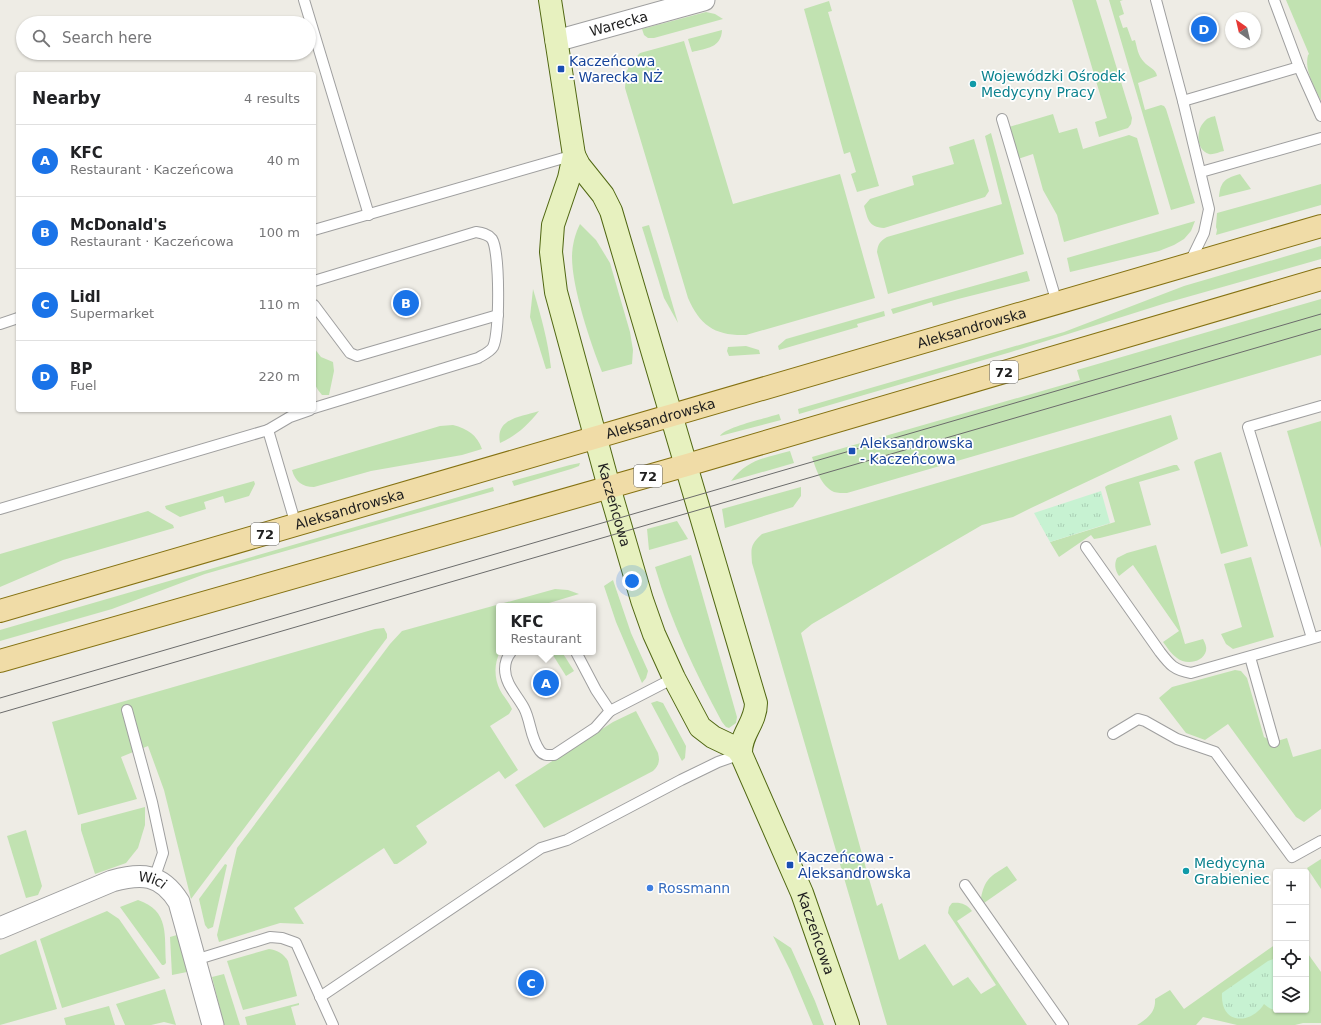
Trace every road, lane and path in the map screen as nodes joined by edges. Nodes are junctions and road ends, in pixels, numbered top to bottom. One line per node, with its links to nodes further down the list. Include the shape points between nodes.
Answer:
1 (304, 0): 6 (lane)
2 (550, 0): 8 (street, Kaczeńcowa)
3 (704, 0): 8 (street, Warecka)
4 (1156, 0): 10 (lane)
5 (1274, 0): 9 (lane)
6 (309, 16)
7 (316, 40): 16 (lane)
8 (556, 41): 14 (street, Kaczeńcowa)
9 (1299, 67): 10 (lane); 11 (lane)
10 (1183, 101): 15 (lane)
11 (1321, 116)
12 (1002, 119): 22 (lane)
13 (1321, 138): 15 (lane)
14 (574, 156): 16 (lane); 30 (street, Kaczeńcowa, via 603,195 611,211); 32 (street, Kaczeńcowa, via 553,225 551,252 556,292)
15 (1201, 172): 19 (lane, via 1209,209 1204,233)
16 (369, 214): 18 (lane)
17 (1321, 226): 19 (main road, Aleksandrowska / 72)
18 (316, 229)
19 (1188, 265): 22 (main road, Aleksandrowska / 72)
20 (1321, 279): 33 (main road, 72)
21 (316, 280): 24 (lane, via 476,232 484,233 491,238 496,252)
22 (1057, 303): 30 (main road, Aleksandrowska / 72)
23 (316, 308): 24 (lane, via 350,353 357,356)
24 (498, 315): 27 (lane, via 492,348 478,358)
25 (16, 319): 26 (lane)
26 (0, 324)
27 (316, 404)
28 (1321, 406): 39 (lane, via 1248,428)
29 (304, 412): 31 (lane)
30 (672, 415): 32 (main road, Aleksandrowska / 72); 33 (street, Kaczeńcowa)
31 (268, 430): 35 (lane); 36 (lane)
32 (595, 437): 34 (street, Kaczeńcowa); 36 (main road, Aleksandrowska / 72)
33 (687, 465): 34 (main road, 72); 49 (street, Kaczeńcowa, via 756,703 756,712 743,738)
34 (608, 487): 43 (main road, 72); 44 (street, Kaczeńcowa, via 647,618)
35 (0, 509)
36 (296, 525): 38 (main road, Aleksandrowska / 72)
37 (1086, 547): 42 (lane, via 1169,665 1191,674)
38 (0, 611)
39 (1317, 637): 42 (lane)
40 (509, 655): 46 (lane, via 505,668 506,678 524,709 535,743 546,756 554,755 595,728)
41 (578, 655): 46 (lane)
42 (1250, 656): 48 (lane)
43 (0, 661)
44 (674, 678): 46 (lane); 49 (street, Kaczeńcowa, via 700,727 713,737 736,748)
45 (127, 710): 51 (lane, via 163,853)
46 (610, 711)
47 (1113, 734): 50 (lane, via 1138,719 1177,739 1215,752 1292,857)
48 (1274, 742)
49 (741, 754): 55 (lane, via 681,780 567,840 541,848); 58 (street, Kaczeńcowa, via 802,893)
50 (1321, 840)
51 (154, 879): 53 (street, Wici, via 138,876 112,881); 54 (street, Wici, via 166,885 179,902)
52 (965, 885): 59 (lane)
53 (0, 928)
54 (195, 960): 55 (lane, via 270,937 282,938 296,943); 56 (street, Wici)
55 (320, 997): 57 (lane)
56 (213, 1025)
57 (332, 1025)
58 (848, 1025)
59 (1063, 1025)

